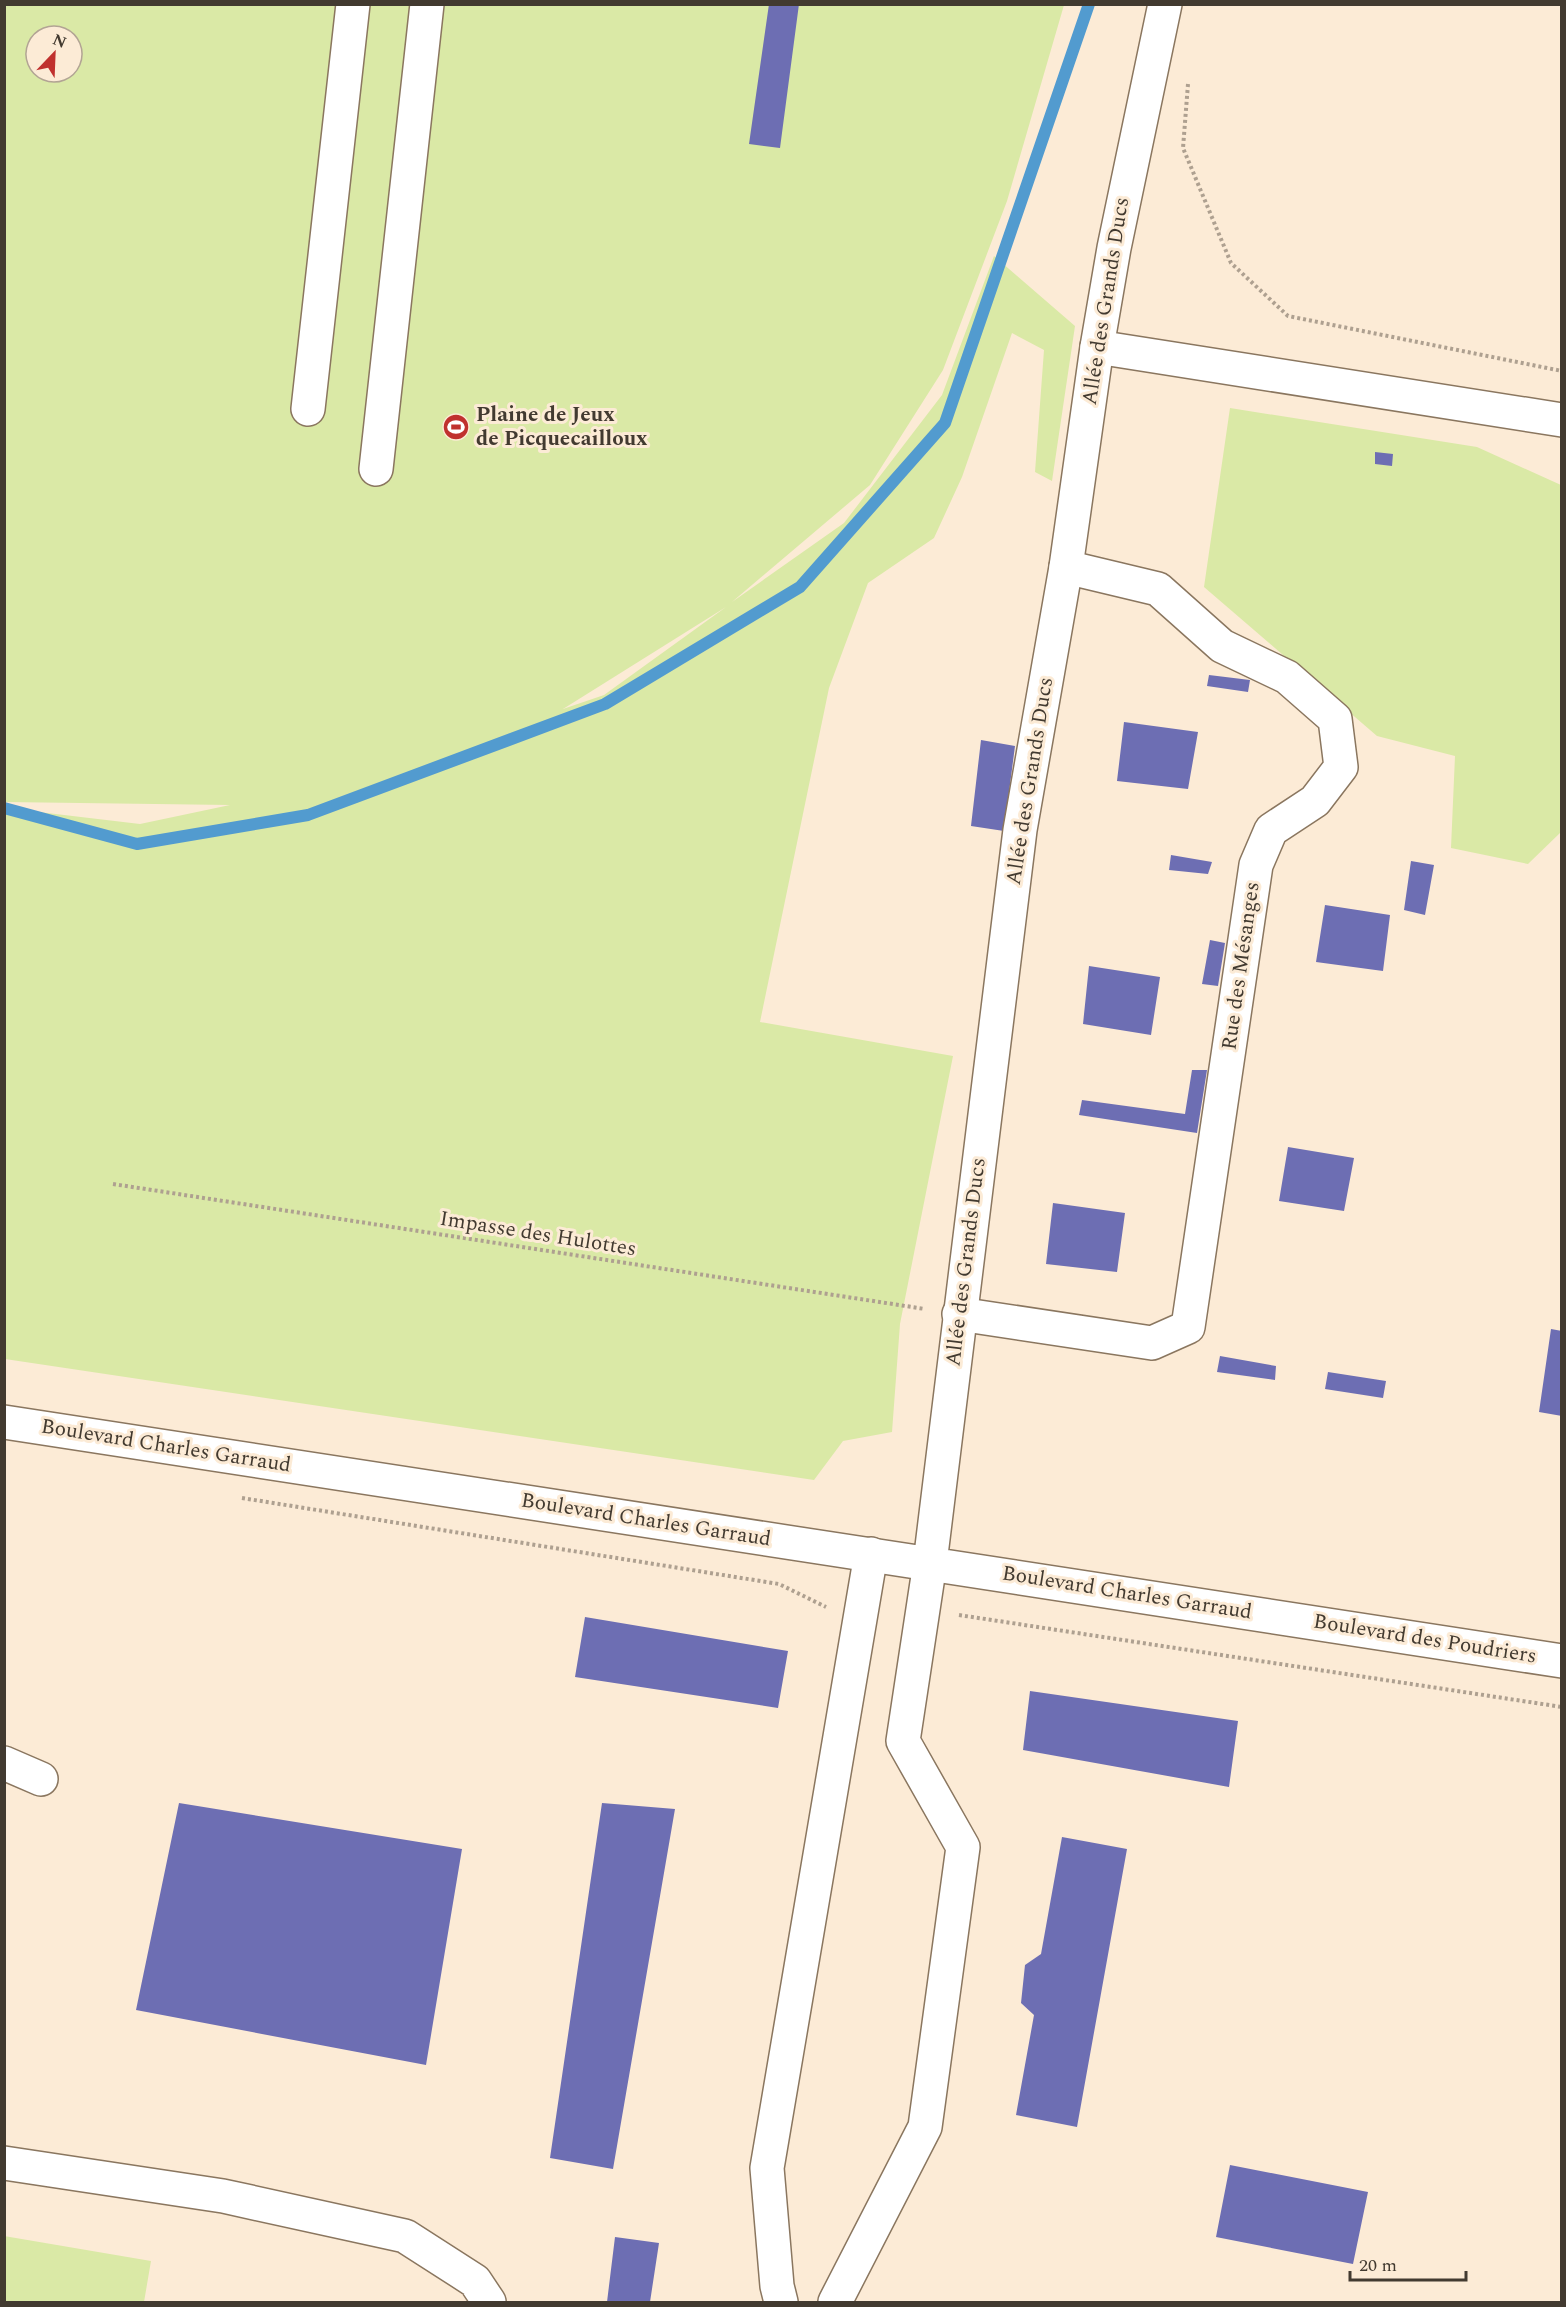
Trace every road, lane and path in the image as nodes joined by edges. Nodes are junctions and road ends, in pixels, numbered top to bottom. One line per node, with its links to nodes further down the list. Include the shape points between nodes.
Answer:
1 (353, 4): 7 (main road)
2 (427, 4): 9 (main road)
3 (1165, 4): 5 (main road, Allée des Grands Ducs, via 1125,187)
4 (1189, 76): 6 (path, via 1183,148 1231,263 1288,316)
5 (1097, 347): 8 (main road); 10 (main road, Allée des Grands Ducs)
6 (1562, 371)
7 (308, 409)
8 (1562, 420)
9 (376, 469)
10 (1066, 567): 12 (main road, Allée des Grands Ducs, via 1020,830); 12 (main road, Rue des Mésanges, via 1158,589 1222,646 1287,677 1335,720 1341,767 1315,801 1270,830 1256,865 1188,1327 1152,1343)
11 (112, 1184): 12 (path, Impasse des Hulottes)
12 (959, 1314): 16 (main road, Allée des Grands Ducs)
13 (4, 1422): 15 (main road, Boulevard Charles Garraud)
14 (239, 1498): 17 (path, via 779,1584 827,1608)
15 (871, 1554): 16 (main road, Boulevard Charles Garraud); 17 (main road)
16 (930, 1563): 18 (main road, Boulevard Charles Garraud); 19 (main road, Allée des Grands Ducs)
17 (861, 1615): 26 (main road, via 767,2168)
18 (1288, 1618): 20 (main road, Boulevard des Poudriers)
19 (921, 1623): 21 (path, via 954,1614); 27 (main road, Allée des Grands Ducs, via 903,1741 963,1847 925,2127)
20 (1562, 1661)
21 (1562, 1707)
22 (4, 1763): 23 (main road)
23 (41, 1779)
24 (4, 2163): 25 (main road, via 224,2196 405,2236 475,2281)
25 (489, 2302)
26 (781, 2302)
27 (835, 2302)

